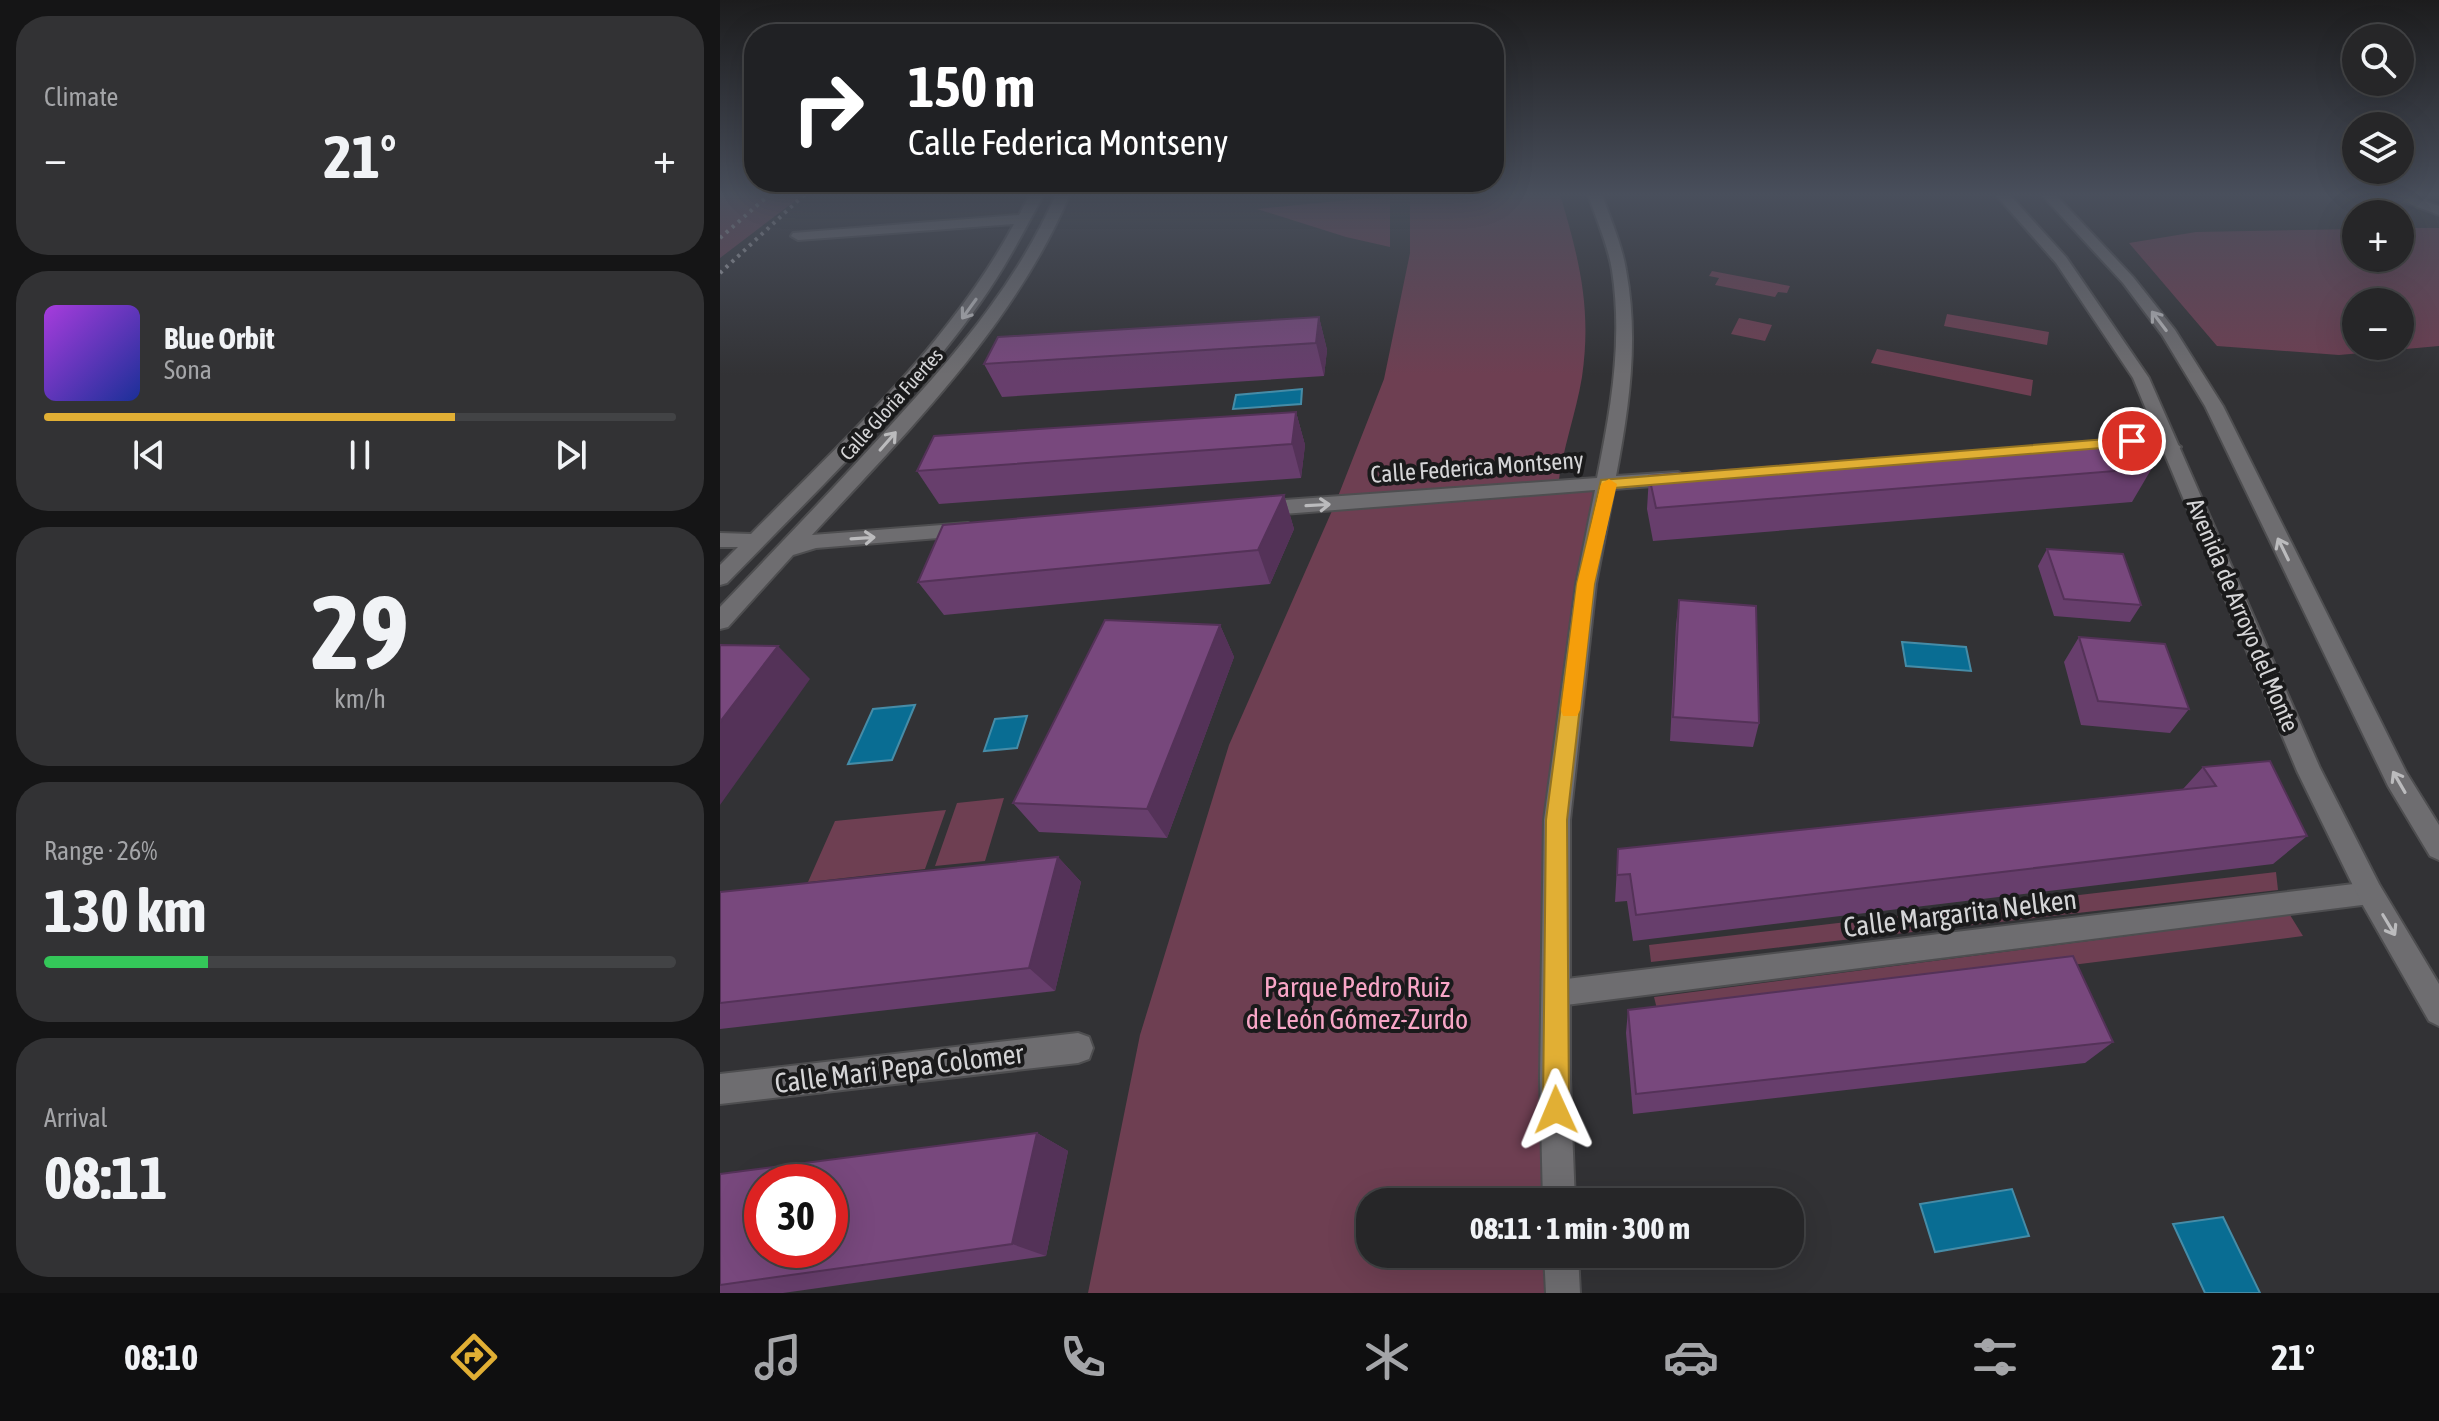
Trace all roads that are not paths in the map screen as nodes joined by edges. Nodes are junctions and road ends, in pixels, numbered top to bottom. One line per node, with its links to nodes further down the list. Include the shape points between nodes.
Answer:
1 (1005, 254): 13 (street, Calle Gloria Fuertes, one-way to 13, via 936,353)
2 (1033, 254): 14 (street, Calle Gloria Fuertes, one-way to 2, via 967,351)
3 (1615, 254): 9 (street, via 1626,342)
4 (2056, 254): 7 (street, Avenida de Arroyo del Monte, via 2141,378)
5 (2104, 254): 17 (street, one-way to 5, via 2397,779 2214,406 2169,333)
6 (2077, 446): 7 (street, via 2132,441)
7 (2172, 447): 18 (street, Avenida de Arroyo del Monte, via 2309,771)
8 (1700, 476): 9 (street, Calle Federica Montseny)
9 (1607, 484): 10 (street, Calle Federica Montseny, one-way to 9); 19 (street, via 1586,584 1557,820)
10 (1234, 510)
11 (986, 529): 14 (street, one-way to 11, via 815,541)
12 (720, 540): 13 (street)
13 (755, 541): 15 (street, Calle Gloria Fuertes)
14 (787, 550): 16 (street, Calle Gloria Fuertes)
15 (720, 578)
16 (720, 621)
17 (2439, 848)
18 (2370, 893): 19 (street, Calle Margarita Nelken); 20 (street, Avenida de Arroyo del Monte, one-way to 20)
19 (1558, 993): 23 (street)
20 (2439, 1011)
21 (1078, 1048): 22 (street, Calle Mari Pepa Colomer)
22 (720, 1089)
23 (1559, 1188)
24 (1562, 1268): 25 (street)
25 (1563, 1293)

